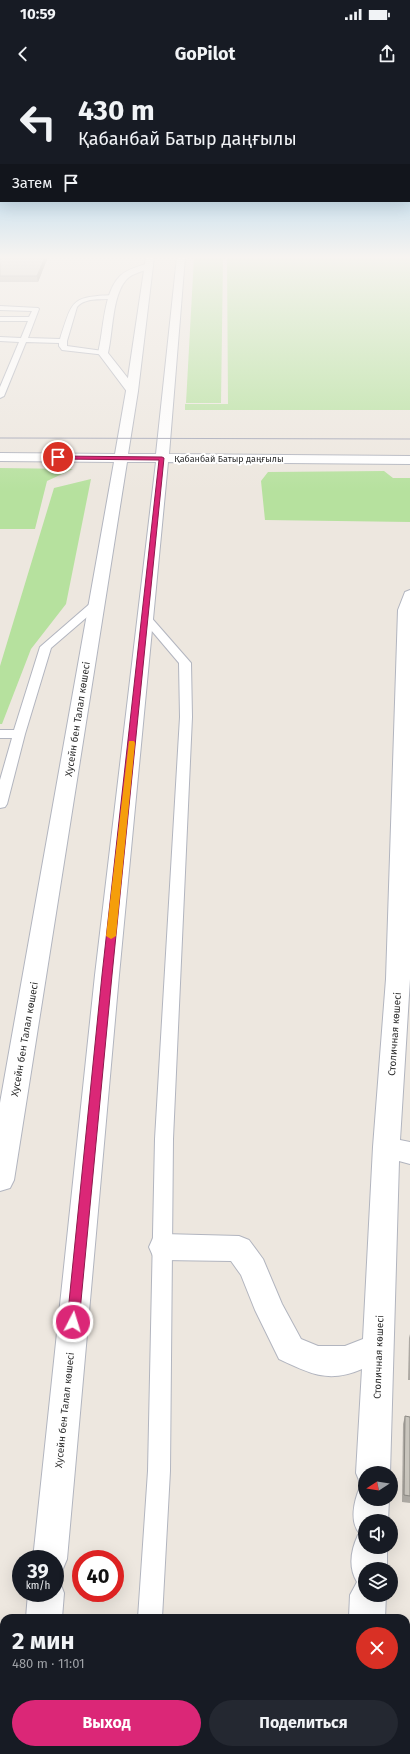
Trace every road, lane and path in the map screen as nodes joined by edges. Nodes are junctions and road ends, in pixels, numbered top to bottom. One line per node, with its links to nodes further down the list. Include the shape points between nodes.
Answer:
1 (25, 335): 7 (lane)
2 (65, 335): 8 (lane)
3 (108, 335): 9 (street)
4 (138, 335): 11 (street, Хусейн бен Талал көшесі)
5 (174, 335): 15 (street, Хусейн бен Талал көшесі)
6 (0, 340): 7 (lane)
7 (23, 340): 8 (lane); 10 (lane)
8 (63, 341): 9 (lane, via 66,348)
9 (103, 353): 11 (street)
10 (7, 367): 12 (lane)
11 (132, 391): 14 (street, Хусейн бен Талал көшесі)
12 (0, 396)
13 (0, 457): 14 (street, Қабанбай Батыр даңғылы)
14 (121, 458): 15 (street, Қабанбай Батыр даңғылы); 18 (street, Хусейн бен Талал көшесі)
15 (162, 458): 16 (street, Қабанбай Батыр даңғылы); 19 (street, Хусейн бен Талал көшесі)
16 (410, 460)
17 (410, 595): 23 (street, Столичная көшесі, via 406,610 398,979)
18 (97, 603): 21 (lane, via 46,647); 24 (street, Хусейн бен Талал көшесі)
19 (145, 617): 25 (lane, via 185,663 186,717 164,1139); 28 (street, Хусейн бен Талал көшесі)
20 (0, 734): 21 (lane)
21 (19, 734): 22 (lane)
22 (0, 804)
23 (398, 1150): 26 (street, Столичная көшесі)
24 (0, 1180)
25 (163, 1247): 26 (street, via 239,1249 254,1268 270,1310 290,1349 317,1361 346,1362); 32 (lane, via 159,1471)
26 (378, 1347): 27 (street, Столичная көшесі)
27 (373, 1466)
28 (51, 1550)
29 (45, 1602): 31 (street)
30 (368, 1602): 33 (street)
31 (44, 1614)
32 (150, 1614)
33 (368, 1614)

